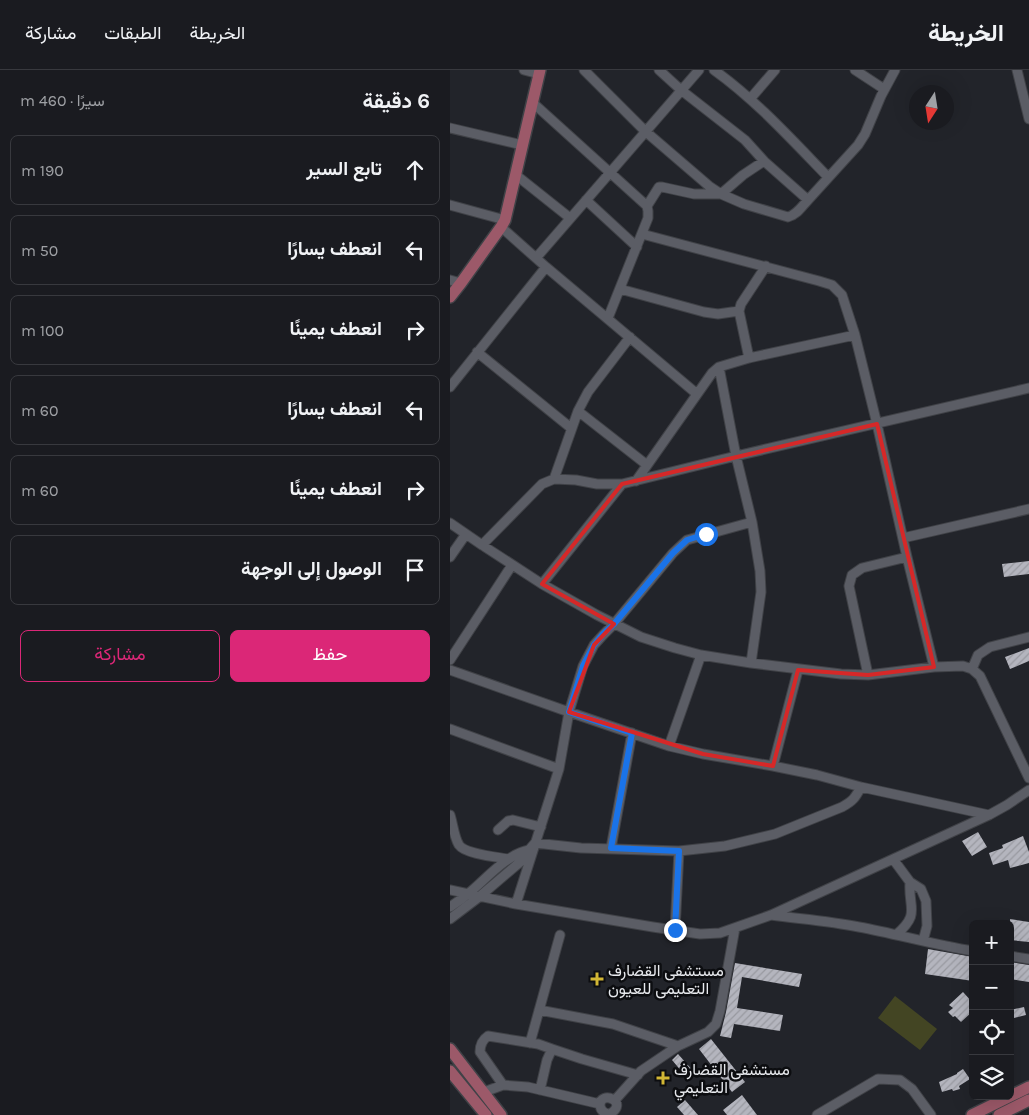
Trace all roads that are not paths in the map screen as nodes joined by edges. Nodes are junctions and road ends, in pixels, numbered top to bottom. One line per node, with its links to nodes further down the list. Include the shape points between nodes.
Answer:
1 (524, 70): 10 (street)
2 (584, 70): 18 (street)
3 (659, 70): 12 (street)
4 (699, 70): 12 (street)
5 (714, 70): 13 (street)
6 (775, 70): 13 (street)
7 (855, 70): 11 (street)
8 (895, 70): 11 (street)
9 (1018, 70): 14 (street)
10 (539, 72): 15 (main road)
11 (884, 89): 23 (street, via 858,145)
12 (681, 90): 18 (street); 20 (street, via 746,140)
13 (750, 99): 23 (street)
14 (1027, 100): 16 (street)
15 (532, 102): 19 (main road); 21 (street)
16 (1029, 119)
17 (450, 128): 19 (street)
18 (645, 130): 21 (street); 24 (street)
19 (522, 145): 22 (main road)
20 (764, 161): 24 (street); 26 (street)
21 (610, 172): 25 (street); 28 (street)
22 (516, 175): 29 (street); 30 (main road)
23 (828, 177): 26 (street)
24 (721, 194): 26 (street, via 788,217); 28 (street, via 694,194 662,186)
25 (586, 200): 29 (street); 32 (street)
26 (808, 200)
27 (450, 205): 30 (street)
28 (646, 206): 31 (street, via 648,218)
29 (570, 218): 33 (street)
30 (503, 223): 33 (street); 36 (main road)
31 (642, 234): 32 (street); 34 (street)
32 (637, 247): 37 (street)
33 (536, 258): 35 (street)
34 (766, 266): 39 (street); 41 (street, via 832,285 842,295)
35 (546, 267): 40 (street); 43 (street)
36 (456, 281): 38 (main road)
37 (620, 289): 39 (street, via 704,312); 40 (street)
38 (450, 297)
39 (739, 311): 44 (street)
40 (608, 318): 42 (street)
41 (855, 335): 44 (street); 50 (street)
42 (630, 337): 48 (street); 49 (street, via 588,392)
43 (477, 352): 46 (street); 51 (street)
44 (749, 358): 45 (street)
45 (719, 367): 48 (street); 52 (street)
46 (450, 387)
47 (1029, 388): 50 (street)
48 (697, 394): 53 (street)
49 (578, 411): 51 (street); 53 (street)
50 (877, 424): 52 (street); 61 (street)
51 (571, 428): 54 (street)
52 (736, 456): 55 (street); 58 (street)
53 (647, 465): 55 (street)
54 (554, 479): 56 (street); 62 (street, via 542,484)
55 (636, 481): 56 (street)
56 (622, 484): 66 (street)
57 (1029, 509): 61 (street)
58 (752, 522): 67 (street, via 687,540); 71 (street, via 761,592)
59 (450, 523): 60 (street)
60 (466, 534): 62 (street); 63 (street)
61 (902, 538): 64 (street)
62 (482, 545): 65 (street)
63 (450, 557)
64 (907, 557): 72 (street); 76 (street, via 862,568 852,575 849,586)
65 (512, 565): 66 (street); 70 (street)
66 (542, 584): 67 (street)
67 (614, 624): 69 (street, via 641,637); 77 (street, via 594,645 583,666)
68 (1029, 637): 73 (street, via 990,647 978,655)
69 (700, 655): 71 (street); 80 (street)
70 (450, 660)
71 (751, 663): 75 (street)
72 (934, 667): 73 (street); 76 (street)
73 (972, 669): 83 (street, via 980,676)
74 (450, 670): 77 (street)
75 (798, 670): 76 (street); 81 (street)
76 (868, 675)
77 (569, 712): 79 (street); 82 (street)
78 (450, 729): 82 (street)
79 (632, 733): 80 (street); 91 (street)
80 (669, 746): 81 (street)
81 (773, 766): 84 (street)
82 (559, 769): 88 (street)
83 (1029, 778)
84 (861, 787): 87 (street); 92 (street, via 851,802 776,834 725,846)
85 (1029, 790): 87 (street)
86 (450, 815): 93 (street, via 461,848)
87 (989, 815): 94 (street)
88 (540, 827): 89 (street, via 513,820); 90 (street)
89 (498, 830)
90 (532, 846): 91 (street); 93 (street); 98 (street, via 526,857); 99 (street)
91 (611, 848): 92 (street)
92 (679, 851): 104 (street)
93 (508, 859): 97 (street)
94 (893, 859): 95 (street); 101 (street)
95 (910, 882): 106 (street, via 911,918); 107 (street, via 921,889 926,901 927,926)
96 (450, 890): 97 (street)
97 (468, 894): 98 (street); 100 (street)
98 (479, 897): 99 (street); 102 (street)
99 (516, 904): 104 (street)
100 (450, 907)
101 (771, 915): 103 (street); 106 (street)
102 (450, 919)
103 (735, 928): 104 (street, via 700,934); 113 (street, via 716,1024 708,1032)
104 (675, 930)
105 (560, 935): 111 (street)
106 (896, 935): 107 (street)
107 (923, 941): 108 (street)
108 (969, 949)
109 (1014, 957): 110 (street)
110 (1029, 959)
111 (539, 1010): 112 (street); 113 (street, via 613,1024)
112 (530, 1043): 115 (street); 118 (street, via 484,1038 480,1052)
113 (678, 1046): 117 (street)
114 (450, 1049): 121 (main road)
115 (552, 1049): 117 (street); 120 (street)
116 (450, 1071): 128 (main road)
117 (638, 1075): 122 (street)
118 (504, 1085): 120 (street); 121 (street)
119 (1029, 1088): 126 (main road)
120 (540, 1090): 124 (street)
121 (484, 1092): 125 (main road)
122 (615, 1100): 124 (street, via 606,1097); 127 (street, via 616,1109)
123 (1029, 1100): 132 (main road)
124 (600, 1104): 127 (street)
125 (498, 1111): 128 (street)
126 (985, 1112): 131 (main road)
127 (608, 1114)
128 (485, 1115)
129 (818, 1115): 130 (street, via 878,1079 900,1080 912,1089)
130 (931, 1115)
131 (972, 1115)
132 (999, 1115)

